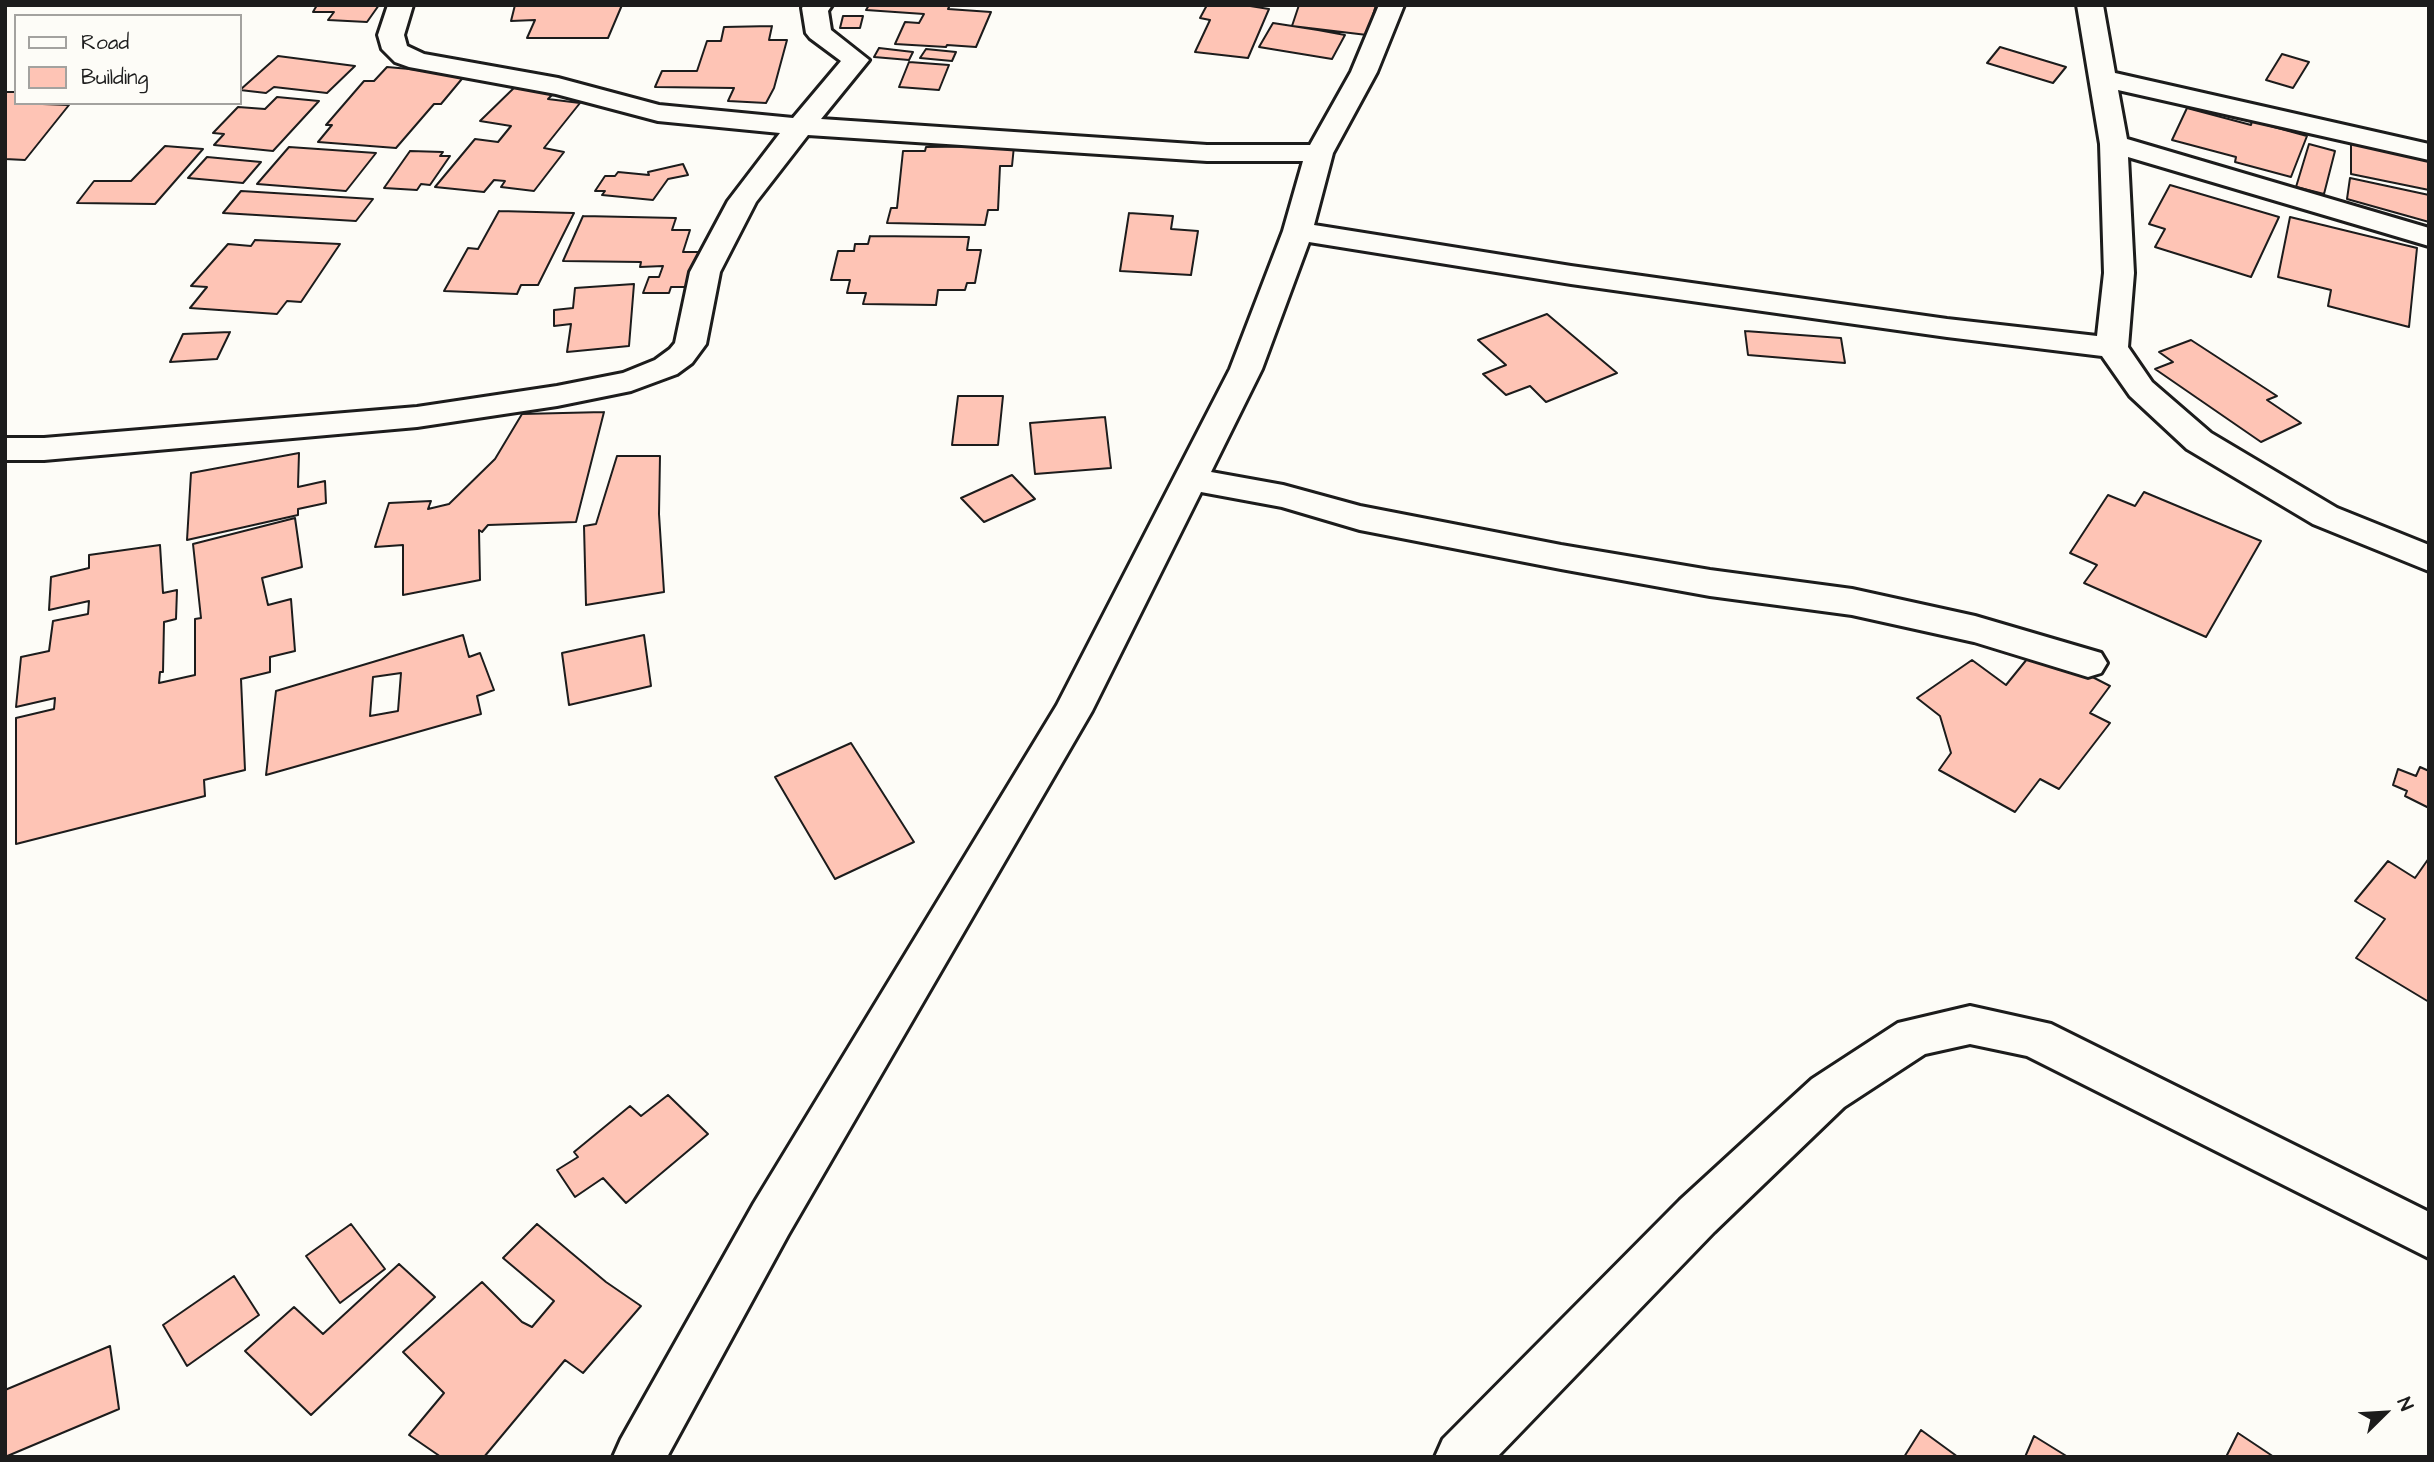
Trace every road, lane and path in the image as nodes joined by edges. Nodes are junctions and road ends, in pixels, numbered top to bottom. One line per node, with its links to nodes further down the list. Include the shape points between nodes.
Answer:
1 (401, 5): 6 (street, via 391,34 395,49 418,61 558,86 658,113)
2 (820, 5): 6 (street, via 816,8 820,33 856,60)
3 (1392, 5): 9 (street, via 1364,72)
4 (2090, 5): 5 (street)
5 (2105, 79): 7 (street); 8 (street)
6 (803, 126): 9 (street, via 1207,153); 13 (street, via 743,201 705,272 691,344 681,356 631,381 416,417)
7 (2114, 144): 11 (street); 12 (street, via 2119,272)
8 (2429, 152)
9 (1319, 153): 10 (street)
10 (1298, 231): 12 (street, via 1598,279); 14 (street, via 1246,369)
11 (2429, 237)
12 (2112, 347): 15 (street, via 2141,389 2199,441 2325,516)
13 (5, 449)
14 (1190, 479): 16 (street, via 1561,557 1852,602 1975,629); 18 (street, via 1073,712 771,1219)
15 (2429, 559)
16 (2088, 663)
17 (2429, 1236): 19 (street, via 2035,1038 1970,1025 1914,1037 1828,1093 1697,1216)
18 (639, 1457)
19 (1461, 1457)

